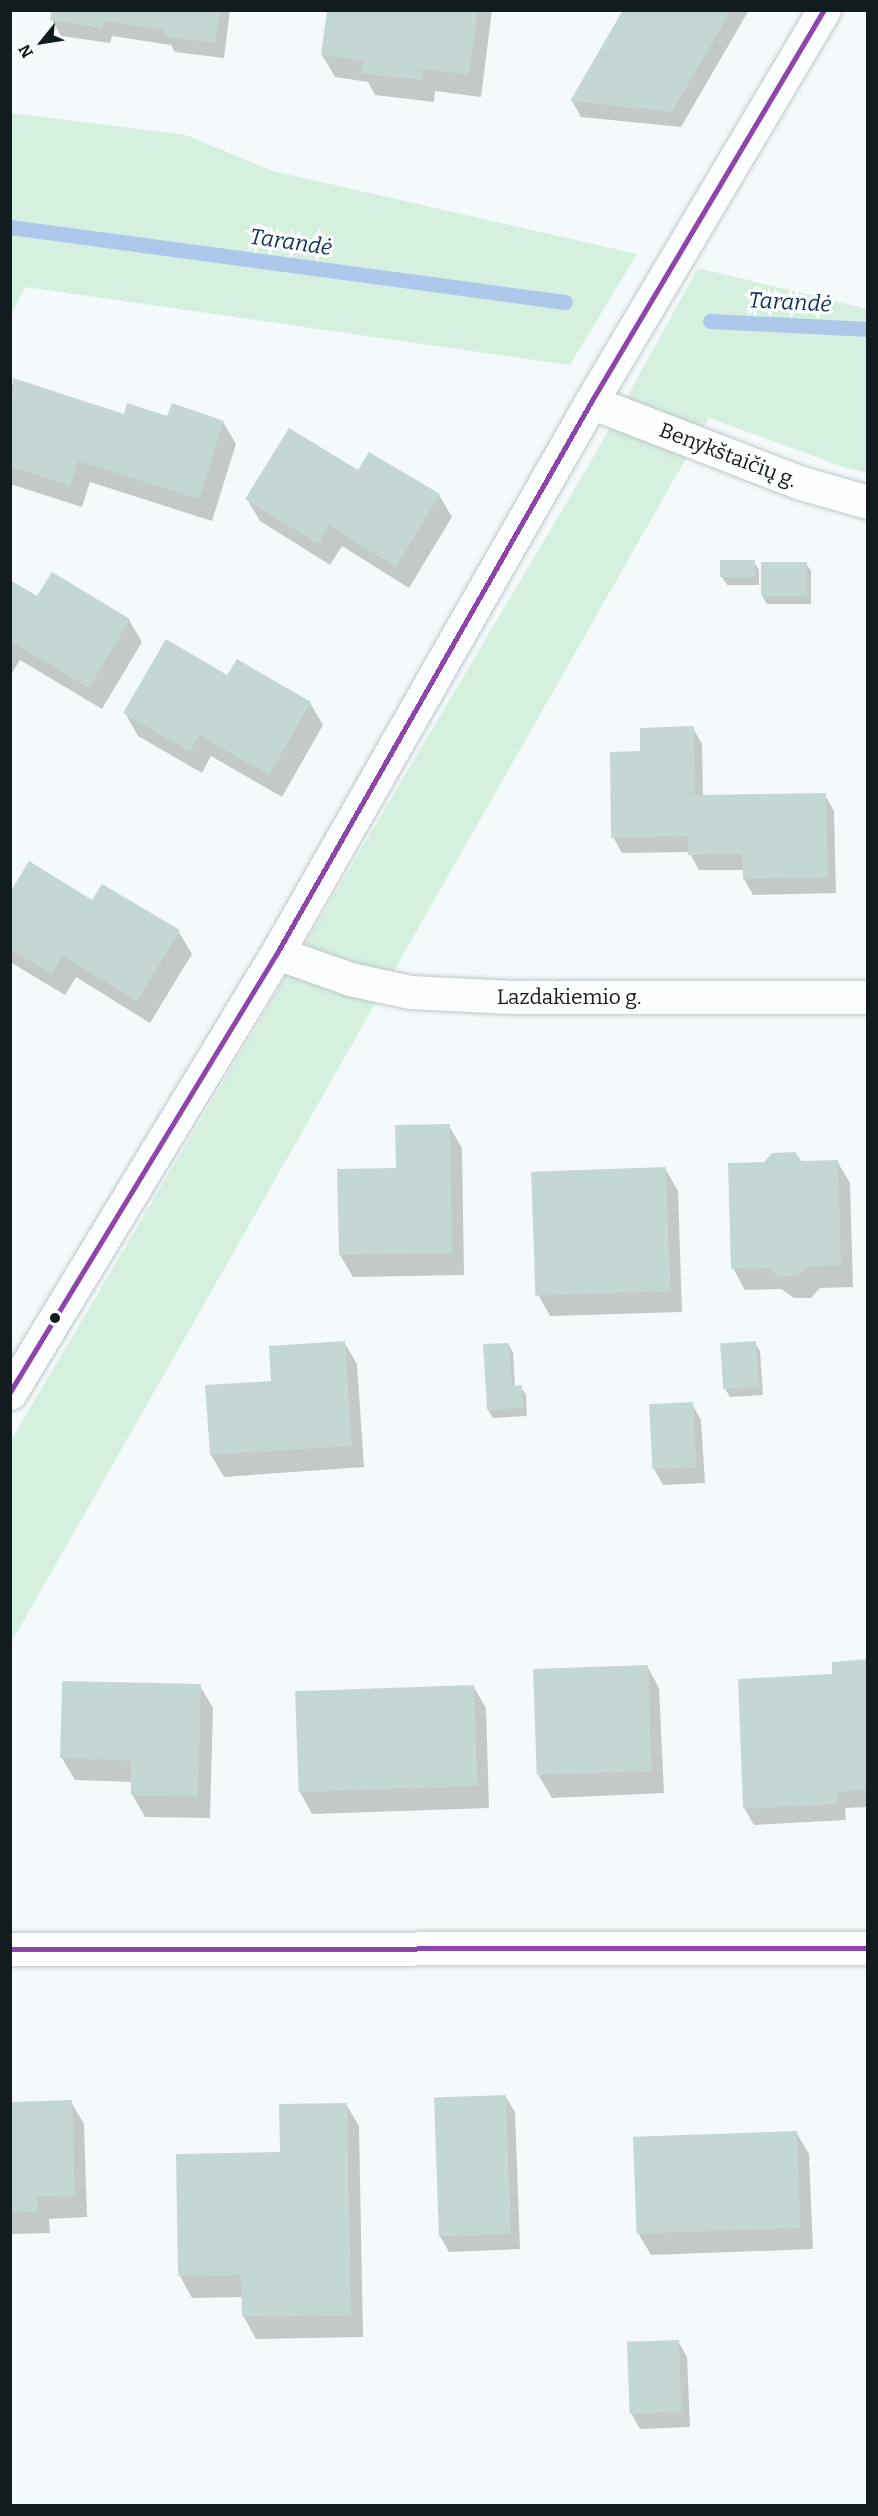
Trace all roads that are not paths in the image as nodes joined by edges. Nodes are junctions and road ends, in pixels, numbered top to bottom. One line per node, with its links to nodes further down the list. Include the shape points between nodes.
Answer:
1 (824, 10): 2 (street)
2 (591, 402): 3 (street, Benykštaičių g., via 801,483); 4 (street)
3 (867, 502)
4 (277, 953): 5 (street, Lazdakiemio g., via 350,980 410,993 511,997); 6 (street)
5 (867, 997)
6 (10, 1393)
7 (867, 1948): 8 (street)
8 (10, 1949)

